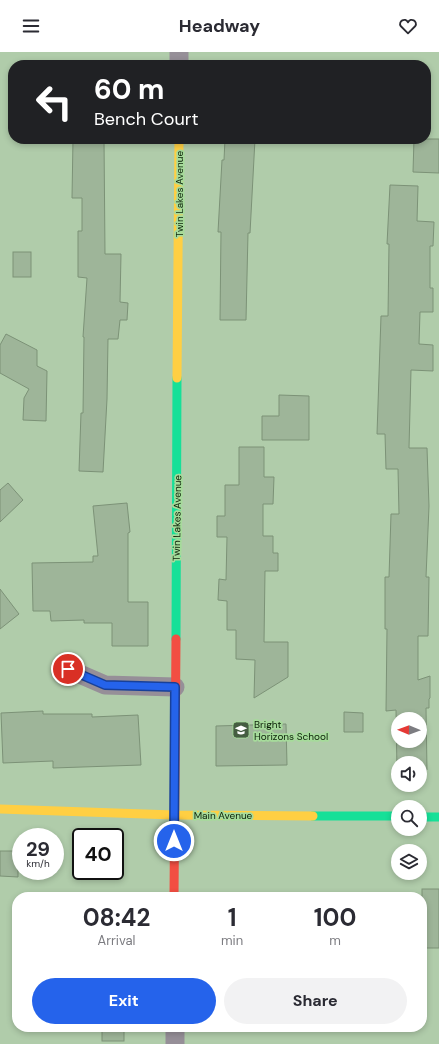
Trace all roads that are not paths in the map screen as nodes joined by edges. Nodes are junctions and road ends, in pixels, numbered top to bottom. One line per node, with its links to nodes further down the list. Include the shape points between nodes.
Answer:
1 (179, 144): 3 (street, Twin Lakes Avenue)
2 (68, 669): 3 (street, via 105,685)
3 (175, 687): 5 (street, Twin Lakes Avenue)
4 (0, 809): 5 (street, Main Avenue)
5 (174, 815): 6 (street, Main Avenue); 9 (street, Twin Lakes Avenue)
6 (391, 816)
7 (427, 817): 8 (street)
8 (439, 817)
9 (174, 892)
10 (175, 1032): 11 (street)
11 (175, 1044)

